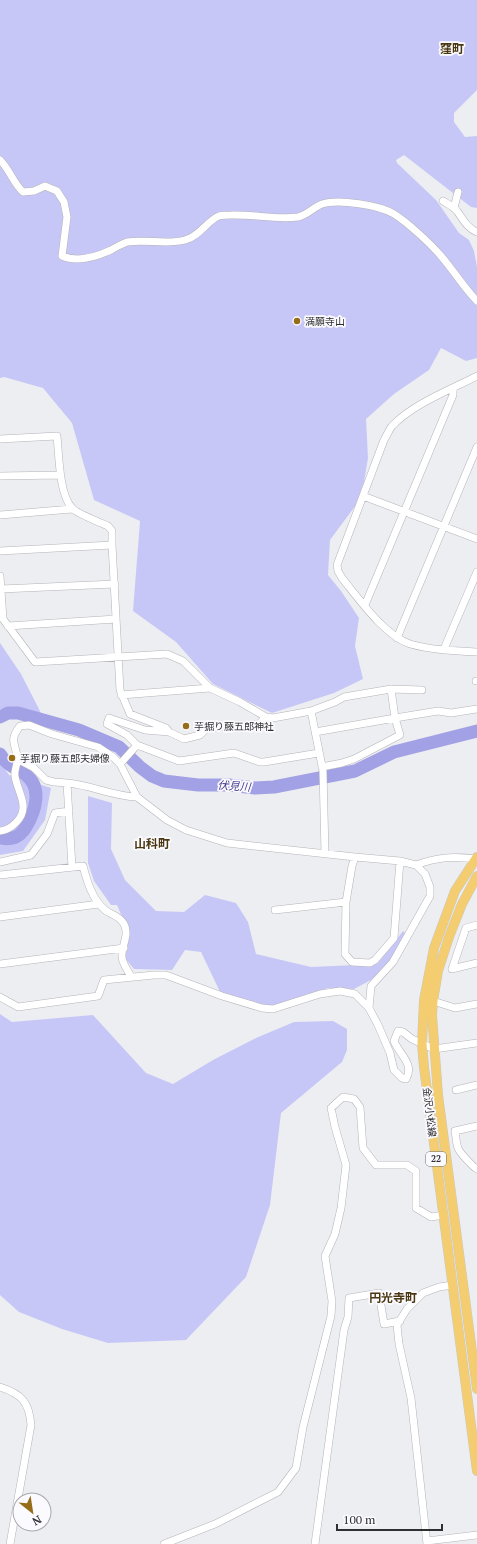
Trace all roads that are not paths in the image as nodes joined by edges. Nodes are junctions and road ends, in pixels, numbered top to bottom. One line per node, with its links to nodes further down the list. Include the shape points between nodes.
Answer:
1 (0, 160): 6 (street, via 23,192 45,186 57,192 64,202 67,217 62,256 69,259 86,259 125,243 143,240 186,240 218,216 299,216 323,204 365,205 393,214 419,235 441,256)
2 (458, 192): 4 (street)
3 (443, 201): 4 (street)
4 (454, 208): 5 (street, via 471,230)
5 (477, 232)
6 (477, 302)
7 (477, 376): 8 (street)
8 (453, 388): 13 (street, via 425,402 391,427); 15 (street, via 453,396)
9 (0, 439): 11 (street, via 57,436)
10 (477, 447): 17 (street)
11 (60, 475): 12 (street); 14 (street)
12 (0, 476)
13 (363, 496): 15 (street); 26 (street, via 337,566 342,578)
14 (72, 509): 16 (street); 19 (street, via 108,526 112,531)
15 (404, 511): 17 (street); 26 (street)
16 (0, 515)
17 (444, 526): 18 (street); 30 (street)
18 (477, 539)
19 (112, 545): 20 (street); 23 (street)
20 (0, 551)
21 (477, 572): 24 (street)
22 (0, 576): 25 (street)
23 (114, 584): 25 (street); 28 (street)
24 (474, 585): 31 (street)
25 (1, 589): 27 (street)
26 (365, 605): 30 (street, via 381,624)
27 (2, 619): 29 (street)
28 (116, 619): 29 (street); 33 (street)
29 (8, 626): 33 (street, via 34,662)
30 (398, 638): 31 (street, via 428,648)
31 (444, 649): 32 (street)
32 (477, 652)
33 (117, 657): 34 (street, via 167,654 183,661); 37 (street)
34 (210, 688): 37 (street); 40 (street)
35 (391, 689): 36 (street); 39 (street, via 344,697); 41 (street)
36 (422, 690)
37 (121, 695): 42 (street, via 130,714 166,728)
38 (477, 709): 41 (street, via 438,711)
39 (311, 711): 40 (street); 43 (street)
40 (266, 717): 42 (street, via 259,724 207,728 200,735 184,739)
41 (396, 718): 43 (street); 48 (street, via 400,735 354,759)
42 (169, 732): 44 (street, via 144,730 109,718 107,724 126,735)
43 (315, 732): 45 (street)
44 (135, 747): 45 (street, via 179,761 234,753 264,762); 47 (street)
45 (318, 753): 48 (street)
46 (17, 761): 47 (street, via 14,733 20,726 29,725 98,747); 49 (street, via 34,768 46,780); 52 (street, via 14,774 24,806 16,824)
47 (121, 763): 50 (street)
48 (323, 769): 53 (street)
49 (67, 783): 50 (street, via 90,786 115,795); 51 (street)
50 (137, 797): 53 (street, via 176,826 227,843)
51 (69, 811): 57 (street, via 55,813 47,834 31,855); 59 (street)
52 (0, 831)
53 (325, 853): 54 (street)
54 (355, 858): 56 (street); 62 (street)
55 (477, 859): 58 (street, via 436,858); 76 (main road, 金沢小松線 / 22, via 455,891 434,948 424,1000)
56 (400, 861): 58 (street); 62 (street, via 394,938 370,963 352,962 345,954)
57 (0, 862)
58 (416, 865): 74 (street, via 425,874 430,896 394,962 371,986)
59 (72, 867): 60 (street); 63 (street, via 83,866 88,885)
60 (0, 875)
61 (477, 876): 72 (main road, 金沢小松線 / 22, via 448,937)
62 (346, 902): 64 (street)
63 (99, 904): 65 (street); 67 (street, via 106,911 116,915 124,924)
64 (276, 910)
65 (0, 917)
66 (477, 925): 68 (street, via 466,928 452,969)
67 (124, 948): 69 (street); 70 (street, via 122,958)
68 (477, 963)
69 (0, 964)
70 (131, 977): 71 (street, via 104,980 98,996 18,1007); 74 (street, via 166,975 262,1008 273,1009 320,994 340,991 355,994)
71 (0, 997)
72 (433, 1001): 73 (street, via 455,1008); 77 (main road, 金沢小松線 / 22)
73 (477, 1004)
74 (370, 1008): 76 (street, via 386,1041 394,1070 402,1078 406,1079 410,1070 394,1040 398,1031)
75 (477, 1043): 77 (street)
76 (422, 1044): 77 (street); 82 (main road, 金沢小松線 / 22)
77 (434, 1049): 86 (main road, 金沢小松線 / 22)
78 (477, 1085): 79 (street)
79 (456, 1090)
80 (477, 1126): 81 (street, via 455,1131 458,1149)
81 (477, 1170)
82 (444, 1215): 83 (main road, 金沢小松線 / 22); 92 (street, via 431,1217 416,1208 416,1171 407,1165 376,1165 363,1148 360,1107 354,1100 343,1097 331,1108 346,1165 341,1208 335,1234 325,1256 332,1300 331,1316 303,1427 296,1468 278,1492 214,1524)
83 (453, 1285): 84 (street, via 423,1293 407,1309); 87 (main road, 金沢小松線 / 22)
84 (400, 1321): 90 (street, via 397,1325 398,1338 411,1398); 93 (street, via 384,1324 379,1293 350,1298)
85 (0, 1387): 91 (street, via 12,1391 22,1399 30,1410 31,1425)
86 (477, 1389)
87 (477, 1471)
88 (477, 1535): 89 (street)
89 (444, 1542): 90 (street)
90 (427, 1543)
91 (10, 1544)
92 (164, 1544)
93 (315, 1544)

